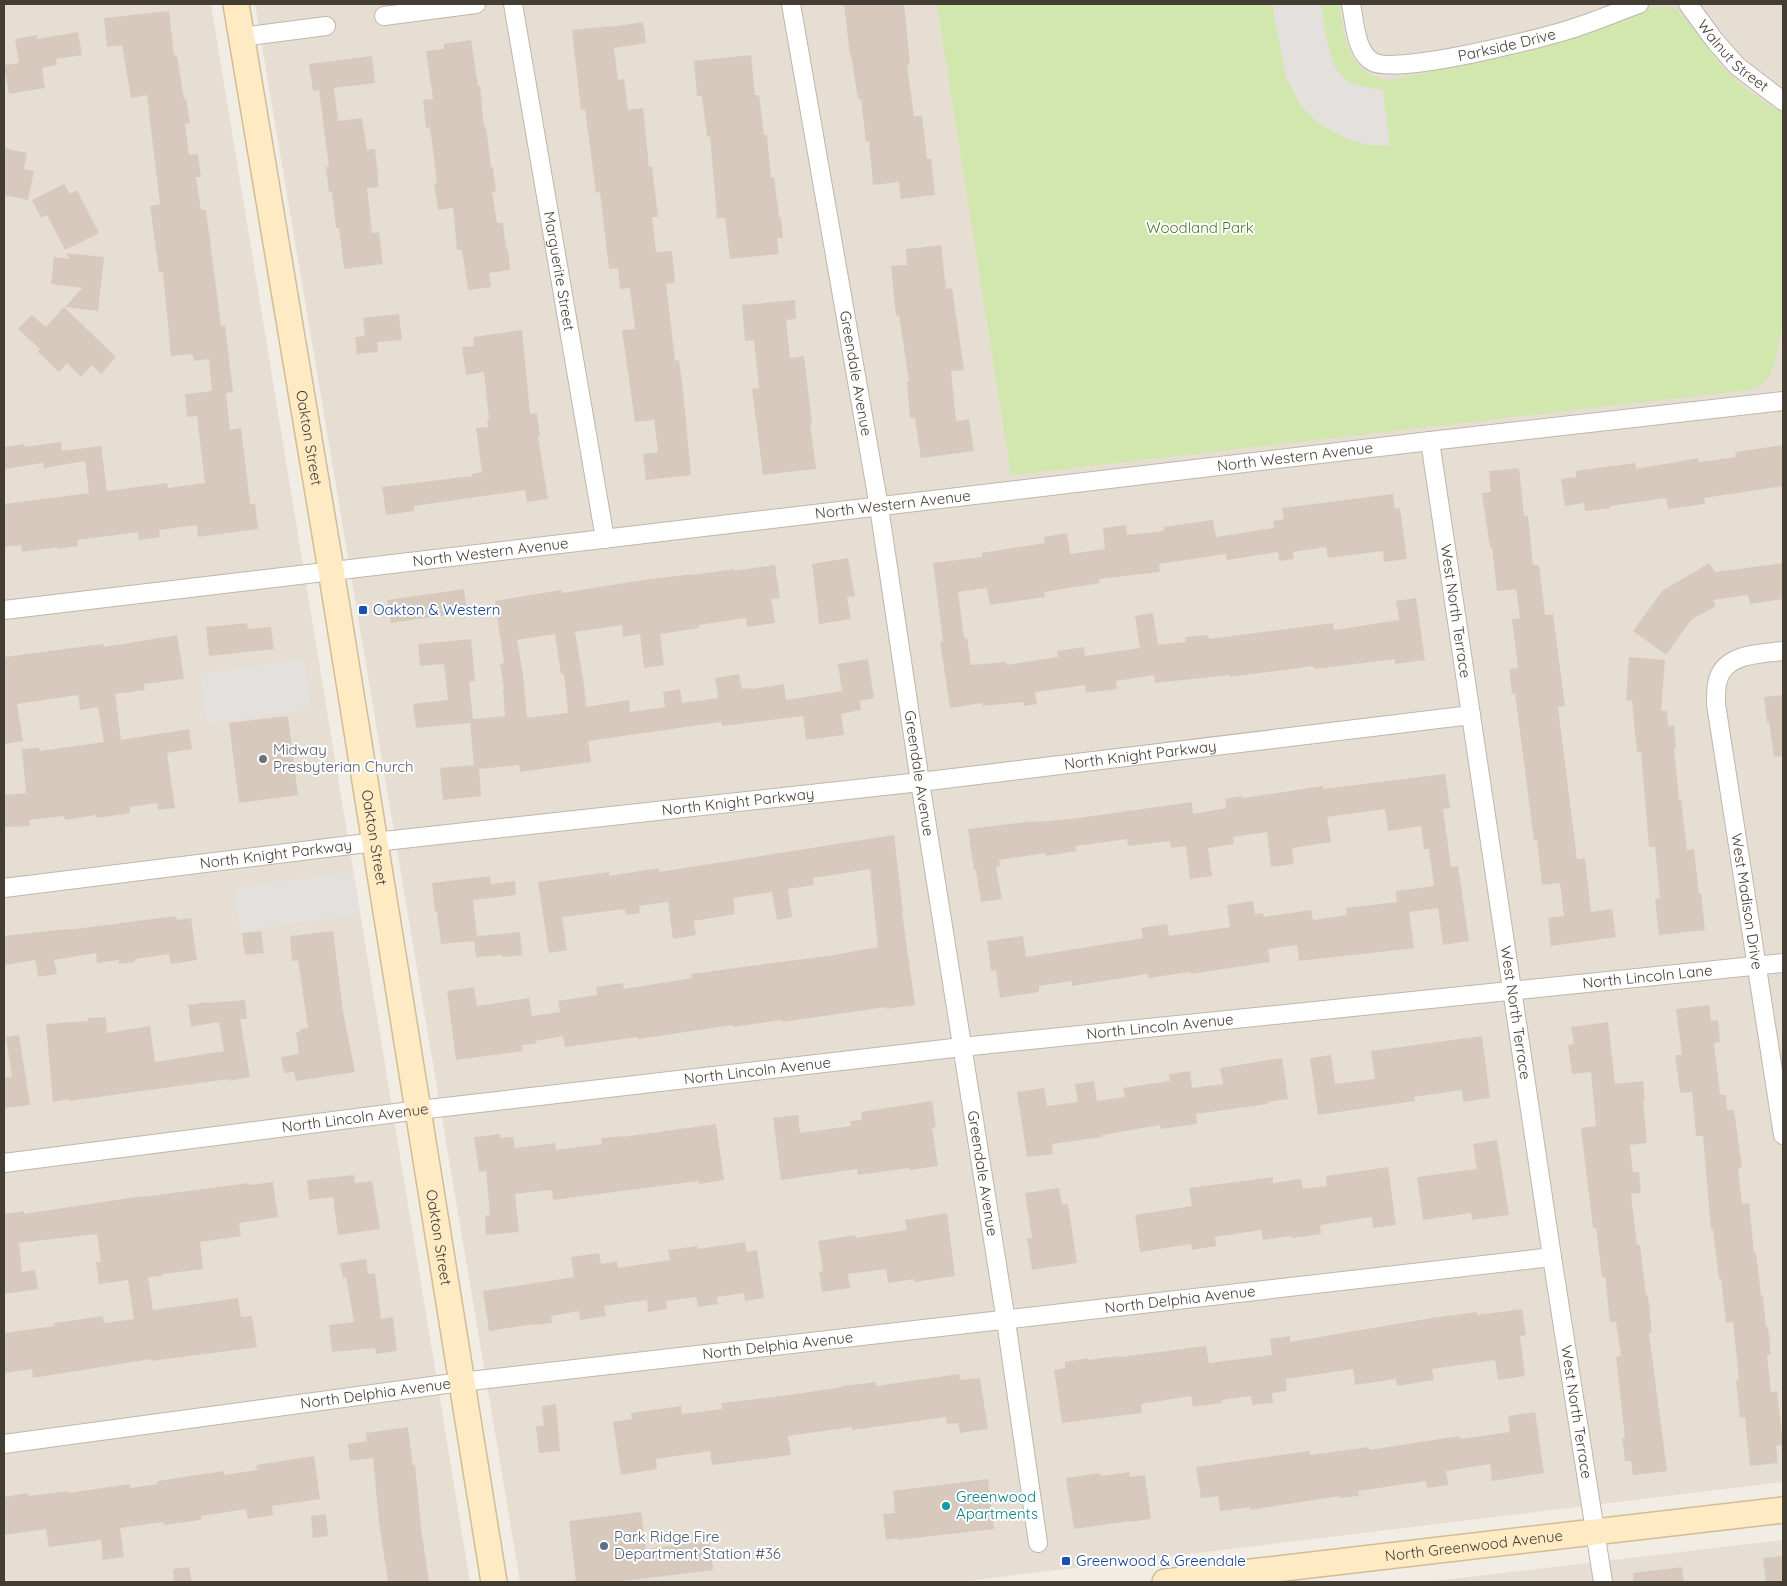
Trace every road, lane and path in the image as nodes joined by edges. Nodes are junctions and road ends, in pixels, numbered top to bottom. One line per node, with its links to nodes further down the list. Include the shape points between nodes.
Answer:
1 (236, 4): 10 (main road, Oakton Street)
2 (476, 4): 8 (street)
3 (513, 4): 15 (street, Marguerite Street)
4 (791, 4): 14 (street, Greendale Avenue)
5 (1351, 4): 6 (street, Parkside Drive, via 1362,51 1372,62 1383,66 1469,55 1570,29)
6 (1639, 4)
7 (1688, 4): 11 (street, Walnut Street, via 1737,66)
8 (384, 16)
9 (326, 26): 10 (street)
10 (241, 37): 16 (main road, Oakton Street)
11 (1783, 101)
12 (1782, 396): 13 (street, North Western Avenue)
13 (1430, 441): 14 (street, North Western Avenue); 19 (street, West North Terrace)
14 (879, 507): 15 (street, North Western Avenue); 20 (street, Greendale Avenue)
15 (605, 539): 16 (street, North Western Avenue)
16 (331, 570): 17 (street, North Western Avenue); 21 (main road, Oakton Street)
17 (4, 610)
18 (1783, 651): 24 (street, West Madison Drive, via 1734,660 1724,668 1717,682 1716,704)
19 (1471, 715): 20 (street, North Knight Parkway); 25 (street, West North Terrace)
20 (920, 782): 21 (street, North Knight Parkway); 26 (street, Greendale Avenue)
21 (375, 842): 22 (street, North Knight Parkway); 27 (main road, Oakton Street)
22 (4, 888)
23 (1783, 963): 24 (street, North Lincoln Lane)
24 (1758, 965): 25 (street, North Lincoln Lane); 28 (street, West Madison Drive)
25 (1512, 991): 26 (street, North Lincoln Avenue); 30 (street, West North Terrace)
26 (962, 1047): 27 (street, North Lincoln Avenue); 31 (street, Greendale Avenue)
27 (419, 1110): 29 (street, North Lincoln Avenue); 32 (main road, Oakton Street)
28 (1783, 1135)
29 (4, 1163)
30 (1552, 1258): 31 (street, North Delphia Avenue); 35 (street, West North Terrace)
31 (1006, 1320): 32 (street, North Delphia Avenue); 36 (street, Greendale Avenue)
32 (461, 1382): 33 (street, North Delphia Avenue); 37 (main road, Oakton Street)
33 (4, 1444)
34 (1783, 1510): 35 (main road, North Greenwood Avenue)
35 (1596, 1532): 38 (main road, North Greenwood Avenue); 39 (street, West North Terrace)
36 (1038, 1543)
37 (494, 1582)
38 (1165, 1582)
39 (1604, 1582)

